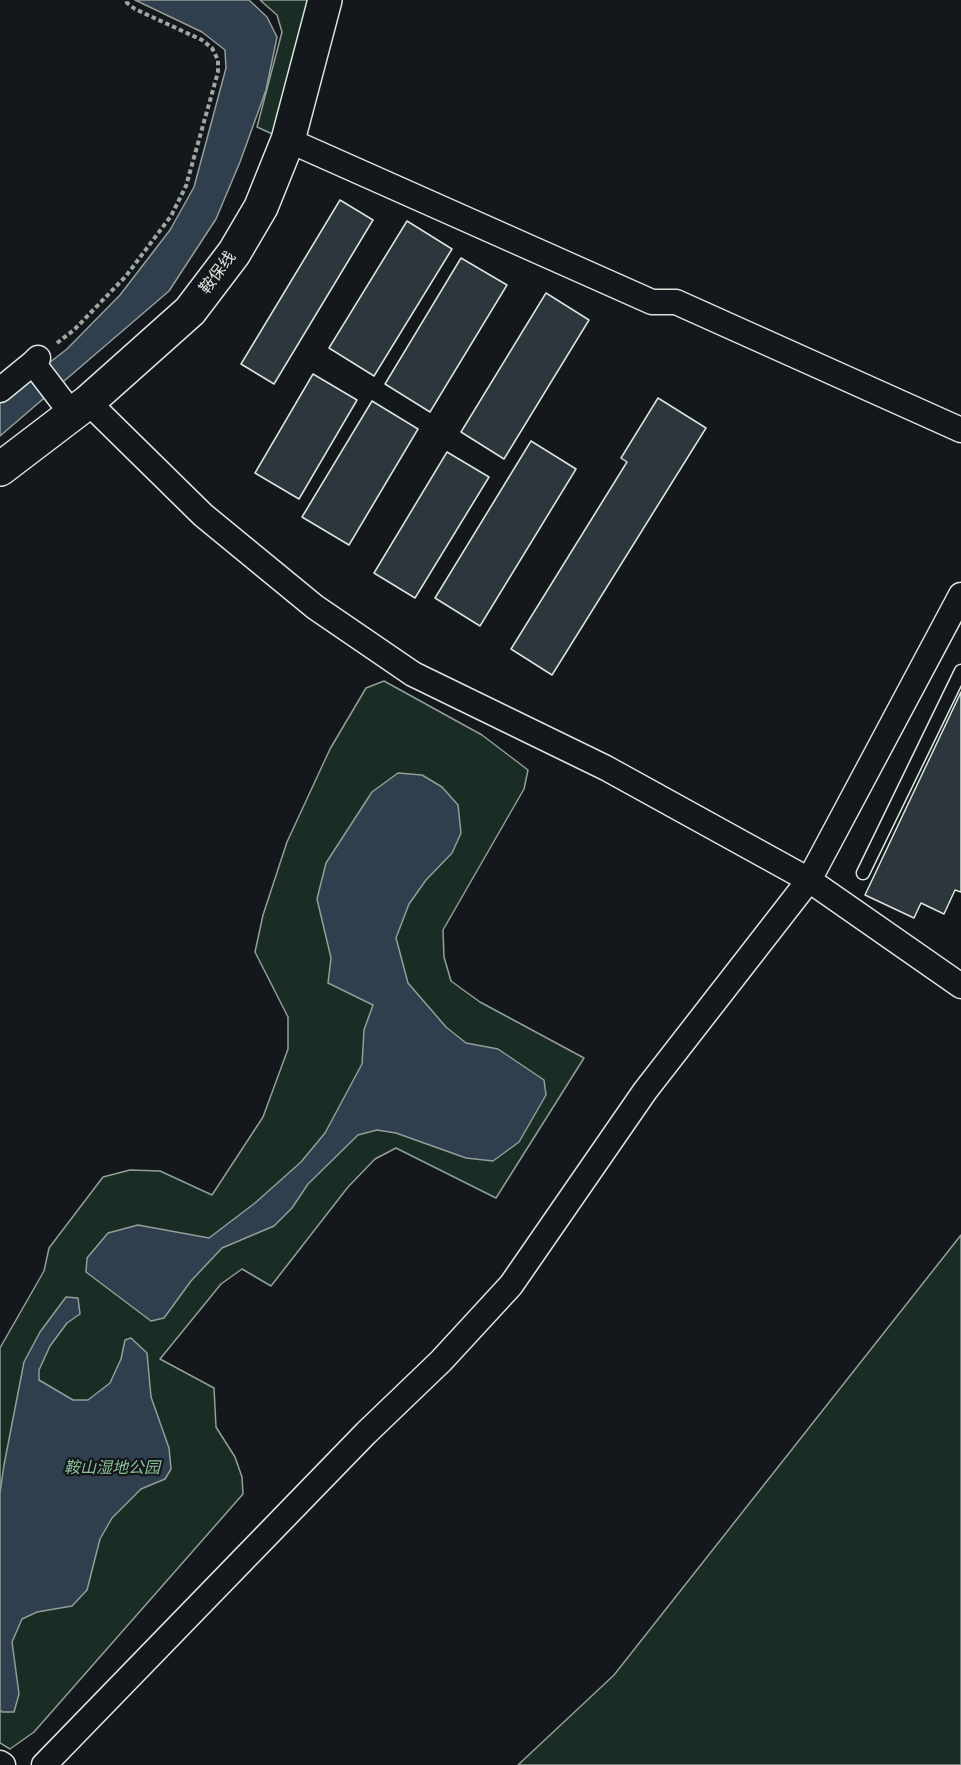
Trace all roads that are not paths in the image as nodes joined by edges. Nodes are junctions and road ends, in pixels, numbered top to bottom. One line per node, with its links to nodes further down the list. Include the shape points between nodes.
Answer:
1 (325, 0): 2 (main road, 鞍保线)
2 (288, 141): 4 (main road, 鞍保线, via 261,207 222,269 190,310); 5 (street, via 652,302 676,302)
3 (0, 390): 4 (street, via 36,363)
4 (73, 404): 6 (main road, 鞍保线); 10 (street, via 315,607 413,674 606,768)
5 (961, 430)
6 (0, 469)
7 (961, 595): 10 (street)
8 (961, 671): 9 (lane)
9 (863, 873)
10 (808, 880): 11 (street); 12 (street, via 645,1091 511,1285)
11 (961, 986)
12 (44, 1765)

